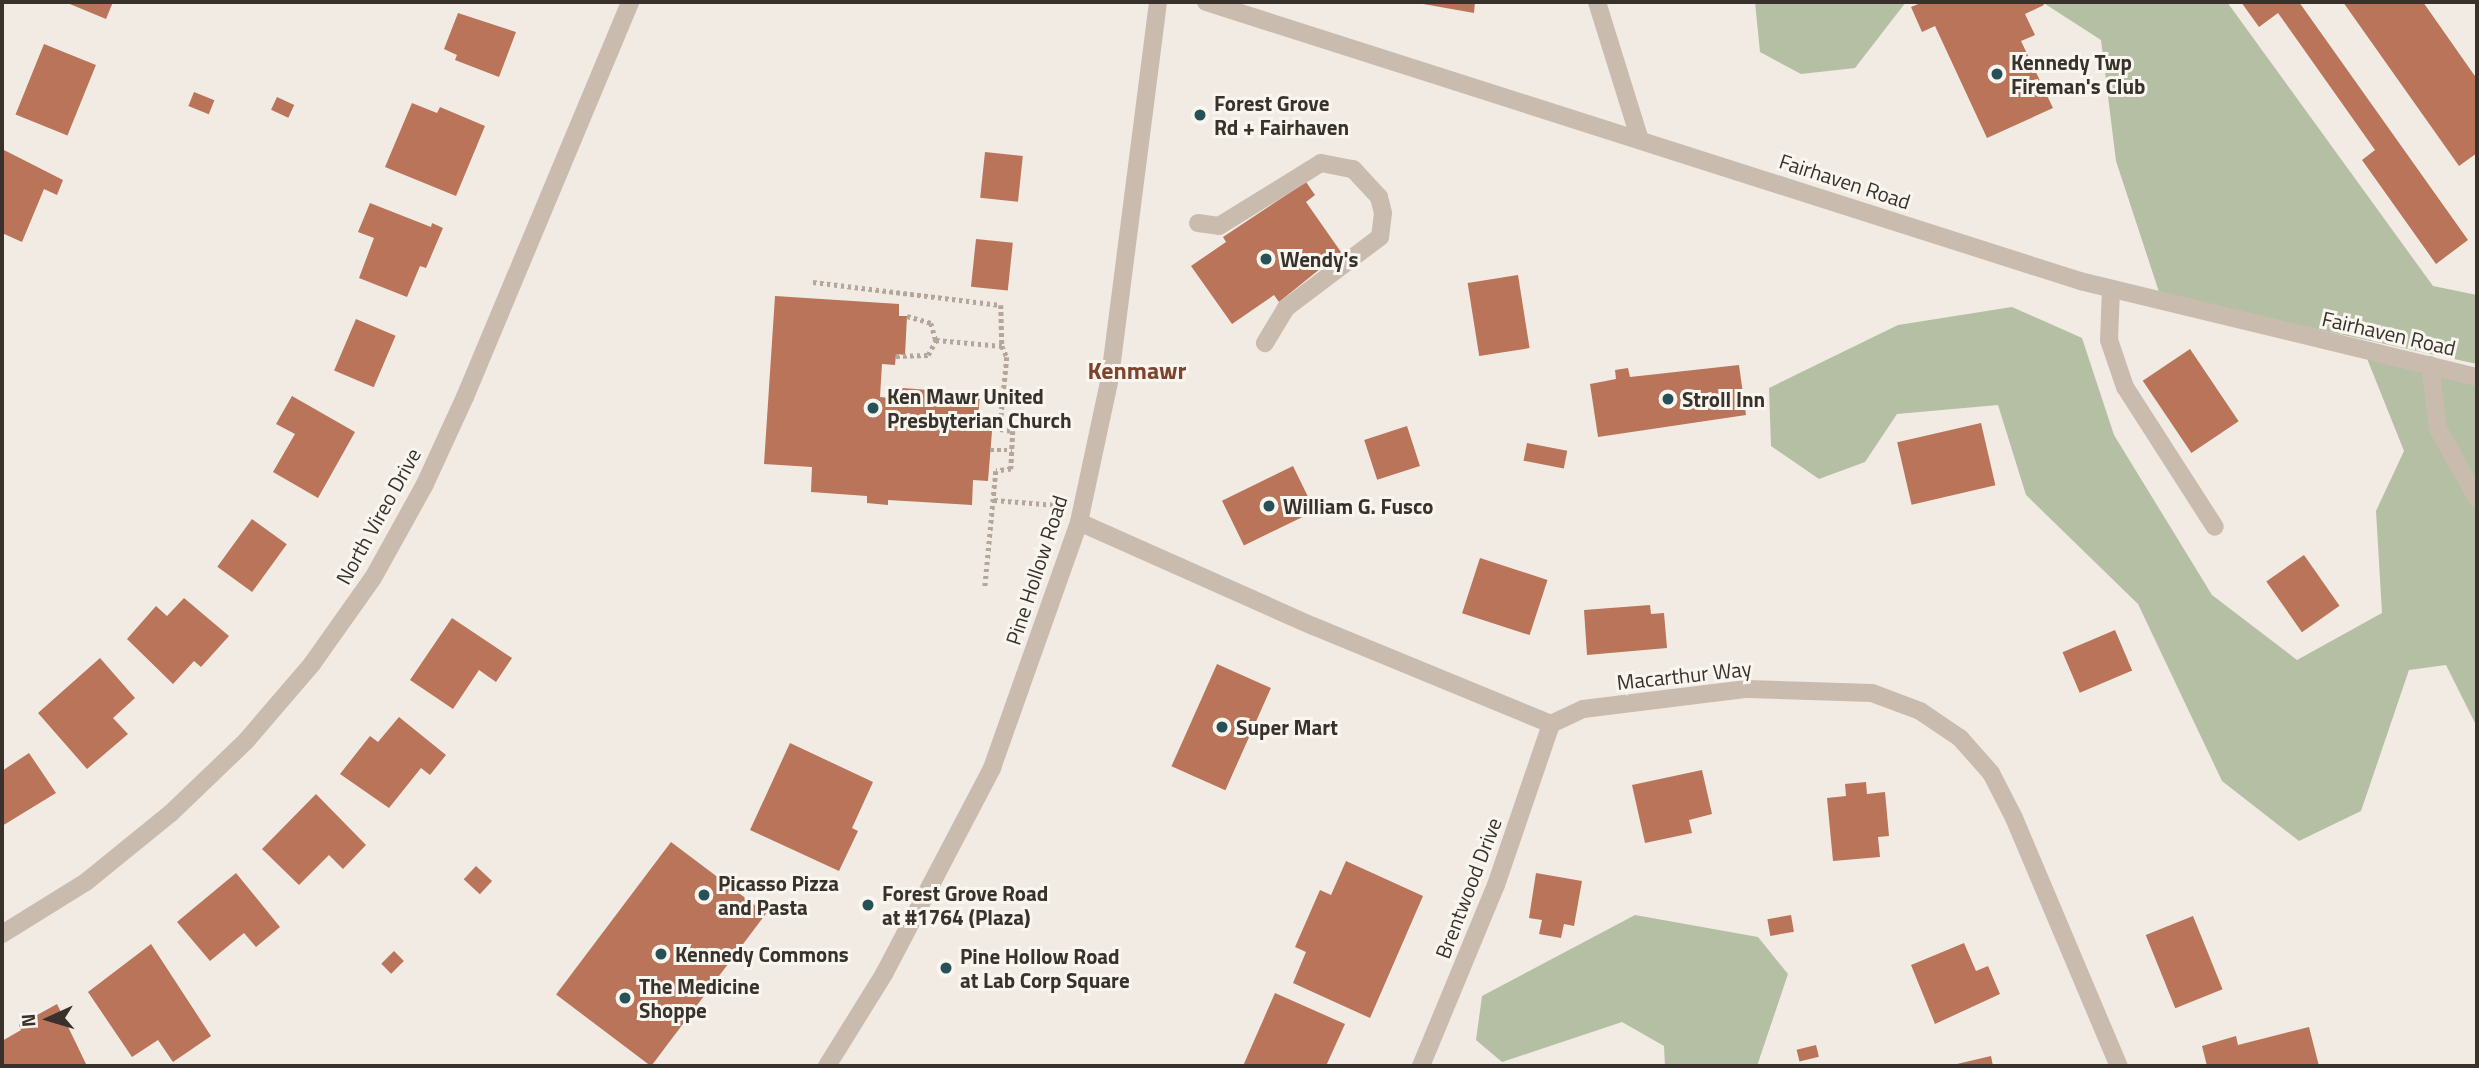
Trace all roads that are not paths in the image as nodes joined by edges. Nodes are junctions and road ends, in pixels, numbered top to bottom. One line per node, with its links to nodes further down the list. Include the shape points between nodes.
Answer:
1 (630, 2): 15 (street, North Vireo Drive, via 465,397 425,484 373,578 312,664 228,759 86,882)
2 (1158, 2): 12 (street, Pine Hollow Road, via 1110,377)
3 (1206, 2): 5 (street, Fairhaven Road)
4 (1597, 2): 5 (street)
5 (1639, 137): 7 (street, Fairhaven Road)
6 (1198, 223): 8 (street, via 1219,226 1321,163 1353,169 1379,197 1383,214 1380,237 1286,307)
7 (2111, 289): 9 (street, Fairhaven Road); 13 (street, via 2109,340 2125,387)
8 (1265, 343)
9 (2430, 365): 10 (street, Fairhaven Road); 11 (street, via 2438,429)
10 (2477, 377)
11 (2477, 498)
12 (1080, 515): 14 (street, via 1313,626); 16 (street, Pine Hollow Road, via 992,768 884,974)
13 (2215, 527)
14 (1551, 724): 17 (street, Brentwood Drive, via 1496,886); 18 (street, Macarthur Way, via 1583,709 1747,689 1872,693 1920,711 1960,738 1991,773)
15 (2, 934)
16 (827, 1066)
17 (1421, 1066)
18 (2119, 1066)

